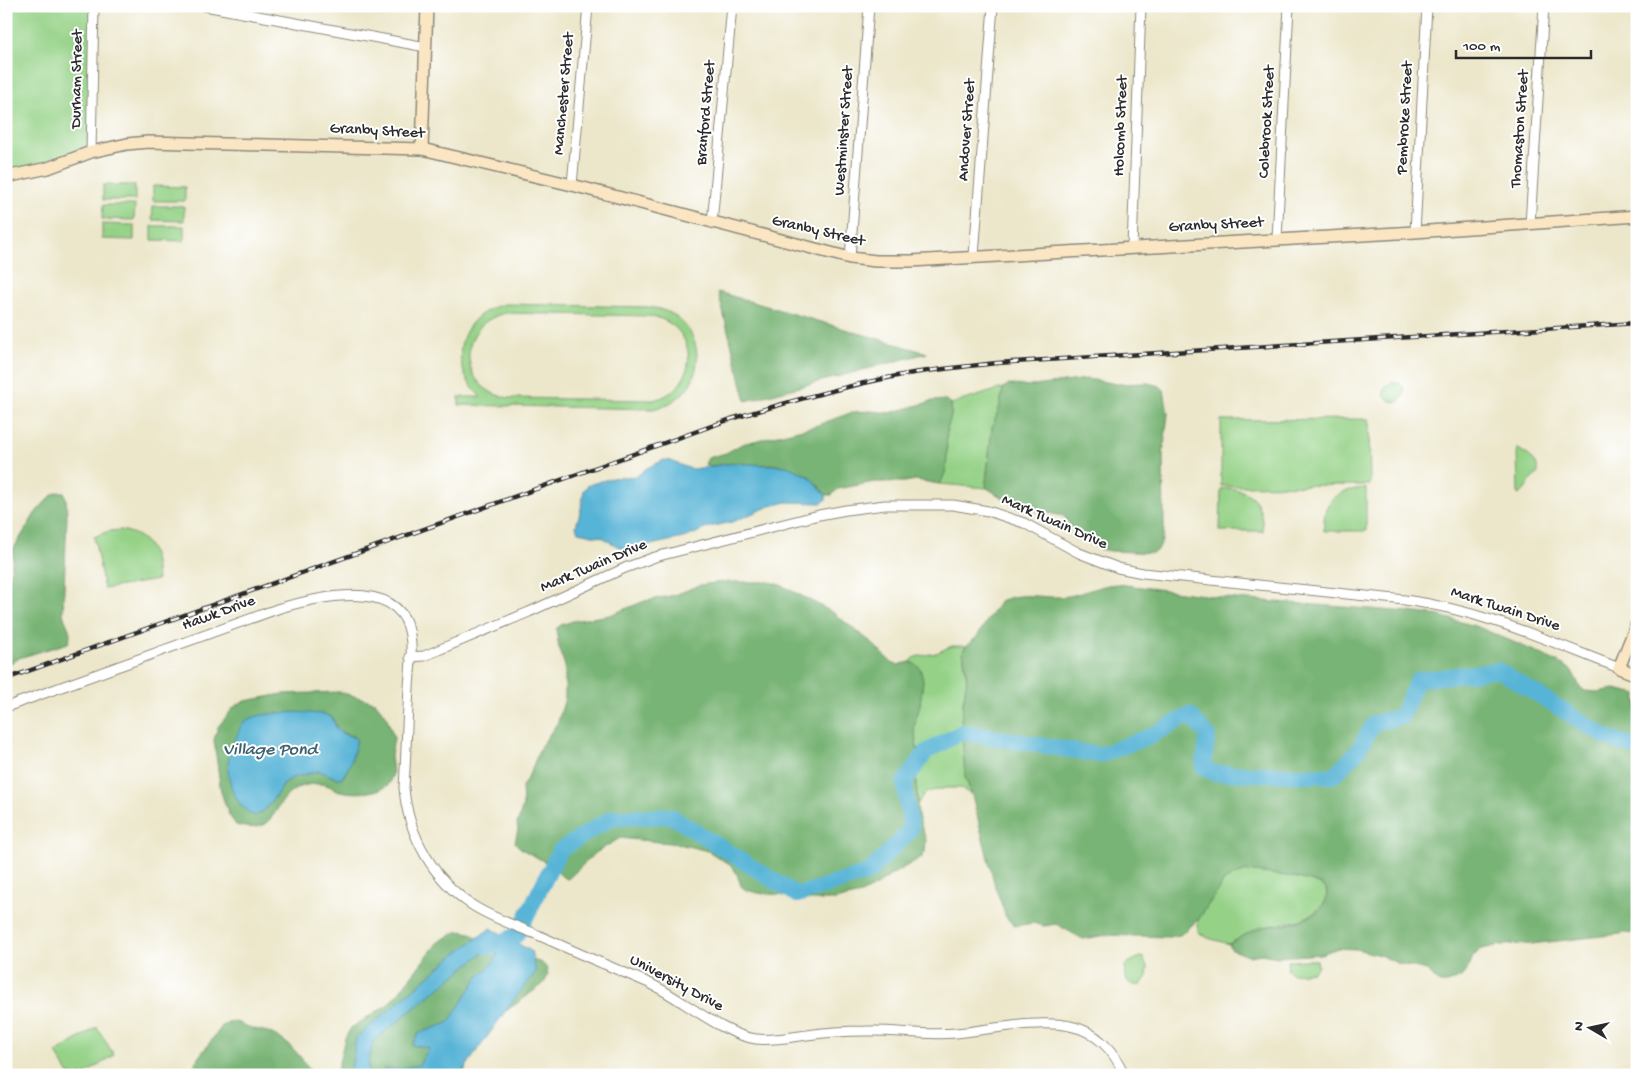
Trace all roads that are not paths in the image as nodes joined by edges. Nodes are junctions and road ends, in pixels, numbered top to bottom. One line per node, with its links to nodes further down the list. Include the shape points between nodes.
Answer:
1 (94, 6): 14 (street, Durham Street)
2 (205, 6): 12 (street)
3 (427, 6): 12 (main road)
4 (588, 6): 16 (street, Manchester Street)
5 (732, 6): 18 (street, Branford Street)
6 (869, 6): 24 (street, Westminster Street)
7 (993, 6): 23 (street, Andover Street)
8 (1141, 6): 22 (street, Holcomb Street)
9 (1289, 6): 21 (street, Colebrook Street)
10 (1427, 6): 20 (street, Pembroke Street)
11 (1544, 6): 19 (street, Thomaston Street)
12 (426, 47): 13 (main road)
13 (422, 149): 14 (main road, Granby Street, via 148,142); 16 (main road, Granby Street)
14 (91, 152): 15 (main road, Granby Street, via 48,168)
15 (6, 177)
16 (572, 185): 18 (main road, Granby Street)
17 (1637, 216): 19 (main road, Granby Street)
18 (712, 223): 24 (main road, Granby Street)
19 (1530, 224): 20 (main road, Granby Street)
20 (1415, 232): 21 (main road, Granby Street)
21 (1277, 239): 22 (main road, Granby Street)
22 (1132, 248): 23 (main road, Granby Street)
23 (974, 256): 24 (main road, Granby Street, via 911,261)
24 (850, 258)
25 (1637, 623): 27 (main road)
26 (410, 657): 27 (street, Mark Twain Drive, via 424,656 655,557 834,512 877,506 953,505 1006,516 1079,553 1131,571 1413,601 1466,612 1513,627); 29 (street, Hawk Drive, via 408,627 393,606 365,596 326,598 280,608); 30 (street, University Drive, via 404,788 407,809 429,862 454,891 474,906 652,984 734,1033 751,1038 770,1040 876,1030 921,1035 1031,1025 1069,1025 1088,1032 1105,1044)
27 (1619, 668): 28 (main road, Mark Twain Drive)
28 (1637, 675)
29 (6, 707)
30 (1124, 1075)

